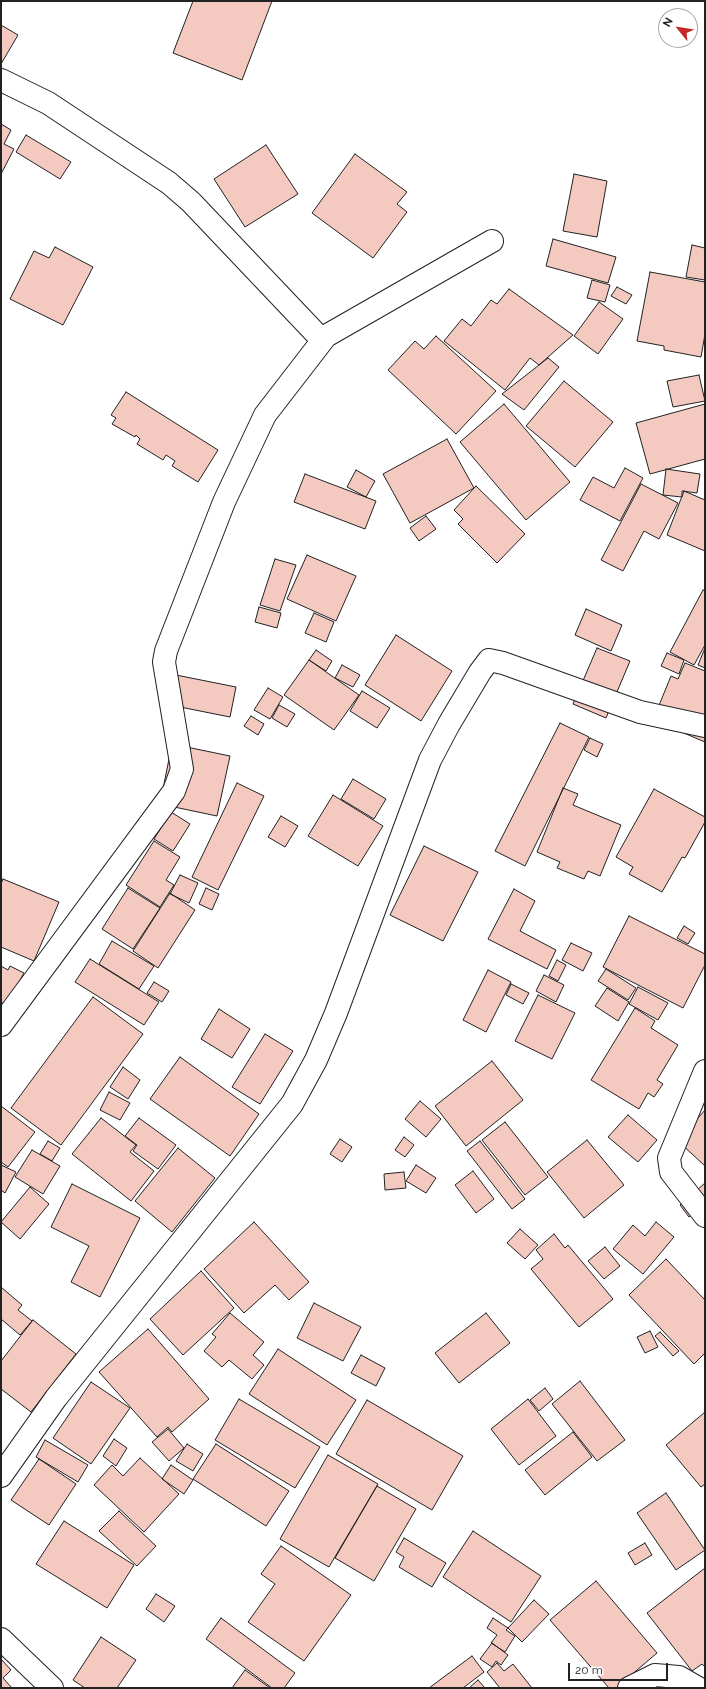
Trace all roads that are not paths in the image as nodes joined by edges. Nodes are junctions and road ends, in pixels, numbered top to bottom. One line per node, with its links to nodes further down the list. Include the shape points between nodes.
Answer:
1 (1, 80): 3 (street, via 48,103 169,183 191,202)
2 (492, 241): 3 (street)
3 (322, 340): 5 (street, via 265,415 224,502 166,651 164,662 182,769 174,791)
4 (705, 726): 8 (street, via 640,712 489,660 452,717 430,760 336,1014 316,1060 292,1104 56,1398)
5 (1, 1026)
6 (705, 1071): 7 (street, via 669,1158 672,1172)
7 (705, 1216)
8 (1, 1476)
9 (1, 1639): 10 (street)
10 (52, 1688)
11 (629, 1688): 12 (street, via 655,1675 678,1677)
12 (698, 1688)

